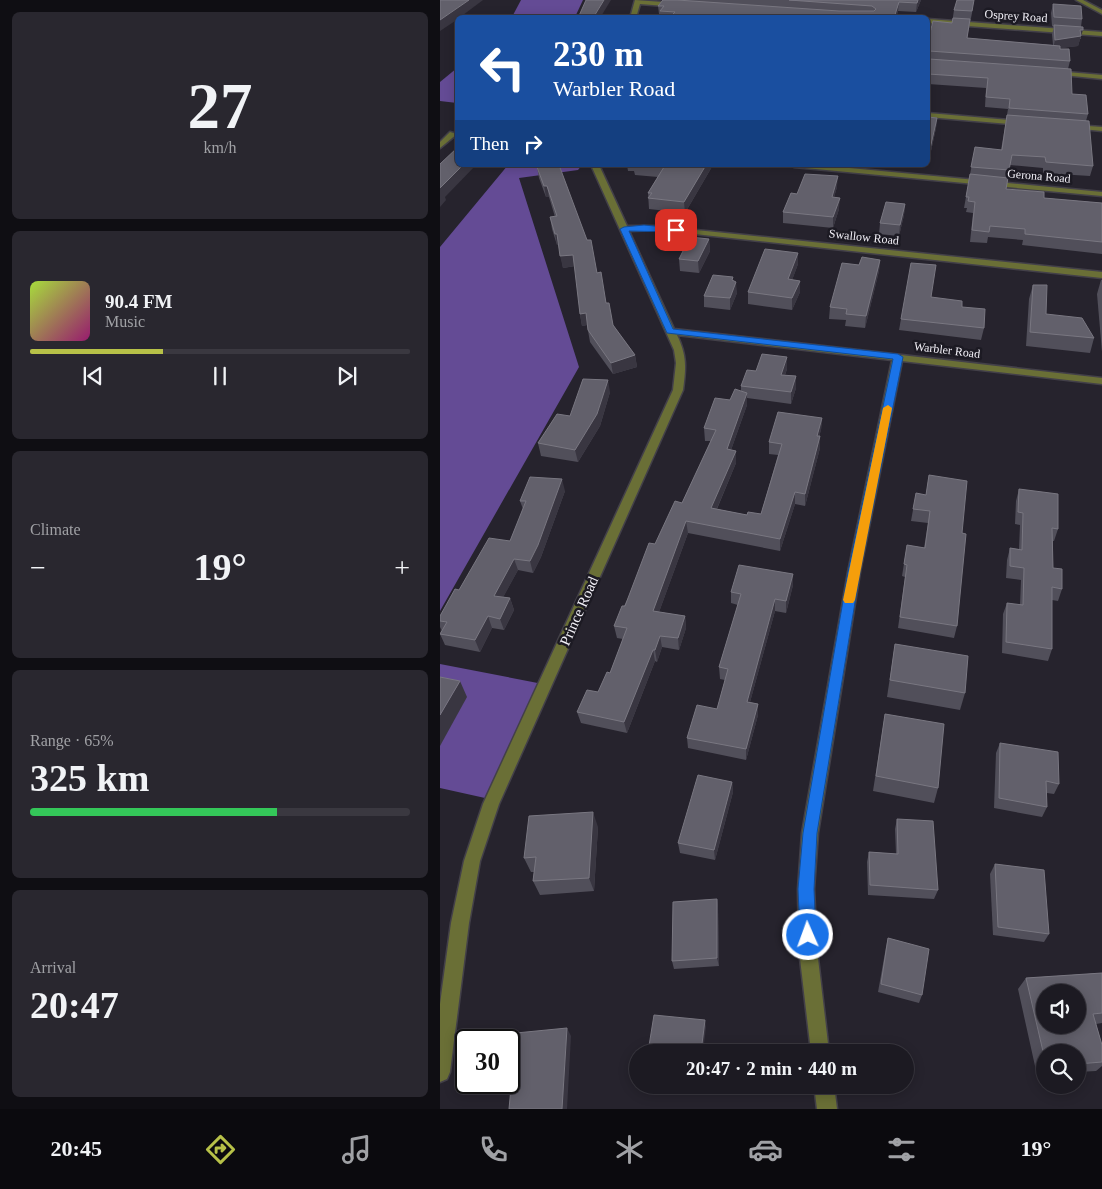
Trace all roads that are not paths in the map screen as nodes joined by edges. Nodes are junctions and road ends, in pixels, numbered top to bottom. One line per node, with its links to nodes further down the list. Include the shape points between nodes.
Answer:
1 (1079, 0): 4 (street)
2 (638, 1): 3 (street); 5 (street)
3 (684, 5)
4 (1102, 12)
5 (634, 15)
6 (930, 21): 7 (street, Osprey Road)
7 (1102, 34)
8 (1044, 72): 9 (street)
9 (1102, 77)
10 (930, 115): 11 (street)
11 (1031, 124)
12 (1067, 126): 13 (street)
13 (1102, 129)
14 (440, 132): 15 (street)
15 (455, 134): 16 (street)
16 (440, 146)
17 (596, 167): 20 (street, Prince Road)
18 (815, 167): 19 (street, Gerona Road)
19 (1102, 194)
20 (624, 229): 21 (street, Swallow Road, via 657,228); 22 (street, Prince Road)
21 (1102, 275)
22 (670, 331): 23 (street, Warbler Road); 27 (street, Prince Road, via 682,363 678,390 491,804 472,861 460,923)
23 (898, 357): 24 (street, Warbler Road); 26 (street, via 854,572 810,833 806,889 808,950)
24 (1102, 381): 25 (street)
25 (1102, 393)
26 (819, 1044)
27 (440, 1072)
28 (825, 1094): 29 (street)
29 (827, 1109)

